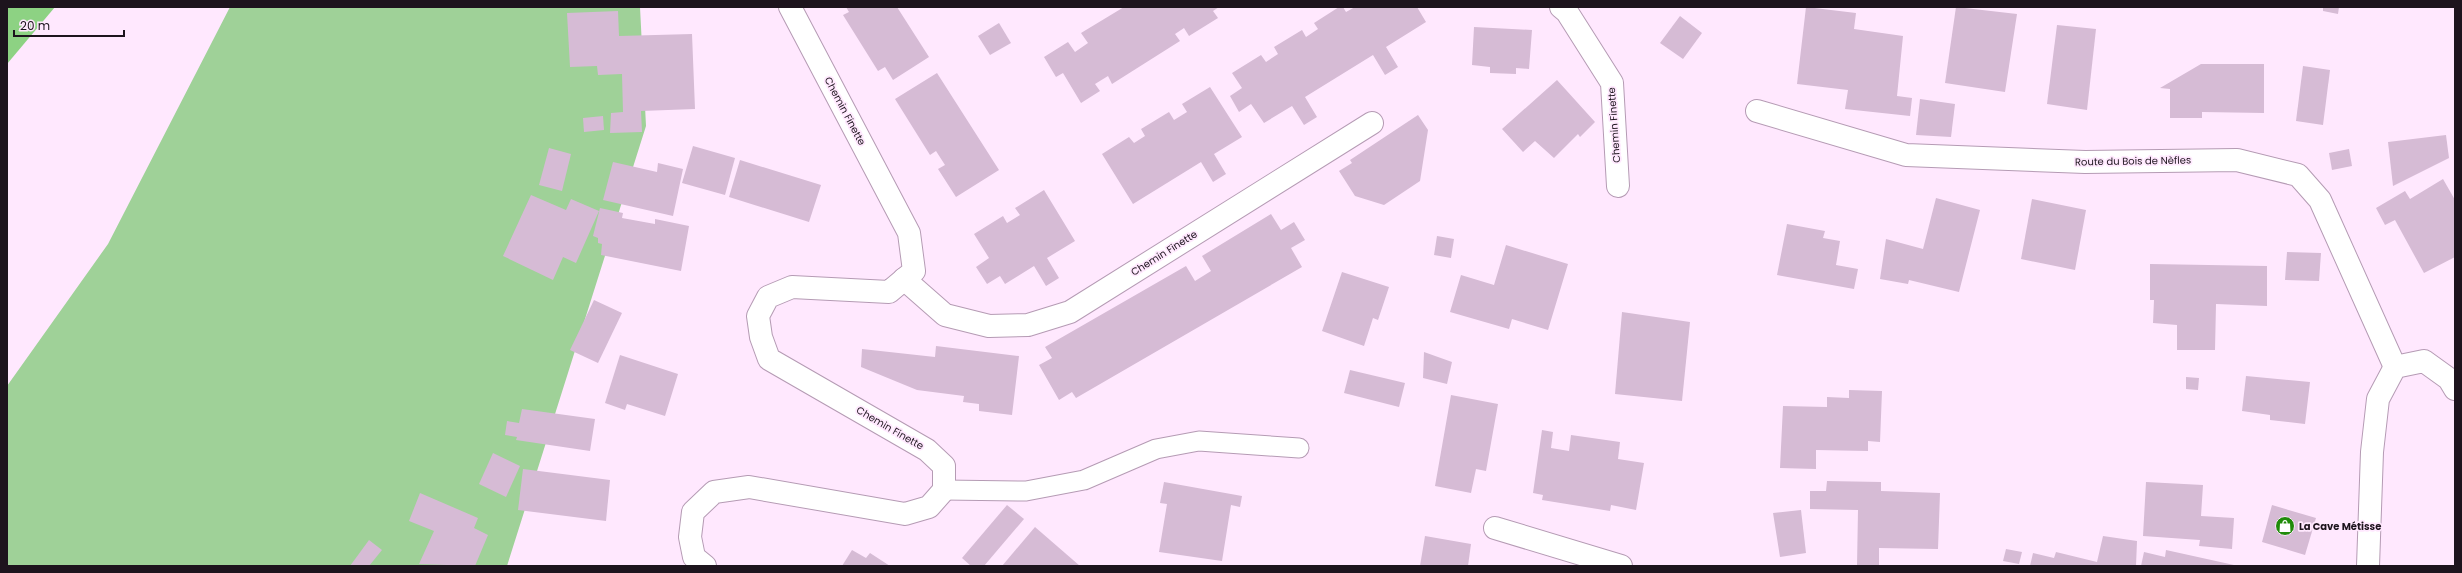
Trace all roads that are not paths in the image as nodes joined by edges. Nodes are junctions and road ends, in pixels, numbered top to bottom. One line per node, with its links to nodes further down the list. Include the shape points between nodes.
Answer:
1 (790, 7): 6 (street, Chemin Finette, via 909,233 914,271)
2 (1561, 7): 5 (street, Chemin Finette, via 1568,12 1612,83)
3 (1757, 111): 7 (street, Route du Bois de Nèfles, via 1906,155 2085,162 2237,160 2298,175 2320,200)
4 (1372, 123): 6 (street, Chemin Finette, via 1070,312 1028,325 989,326 945,315)
5 (1618, 186)
6 (904, 279): 10 (street, Chemin Finette, via 889,292 792,288 768,297 758,316 761,337 769,359 927,450 944,466)
7 (2395, 367): 8 (street, via 2424,361 2449,379); 14 (street, via 2378,399 2372,452)
8 (2455, 389)
9 (1299, 448): 10 (lane, via 1199,441 1156,449 1076,482 1026,491)
10 (944, 490): 12 (street, via 929,507 905,514 749,487 714,492 693,512 690,537 694,557)
11 (1495, 528): 13 (street)
12 (705, 566)
13 (1622, 566)
14 (2368, 566)

